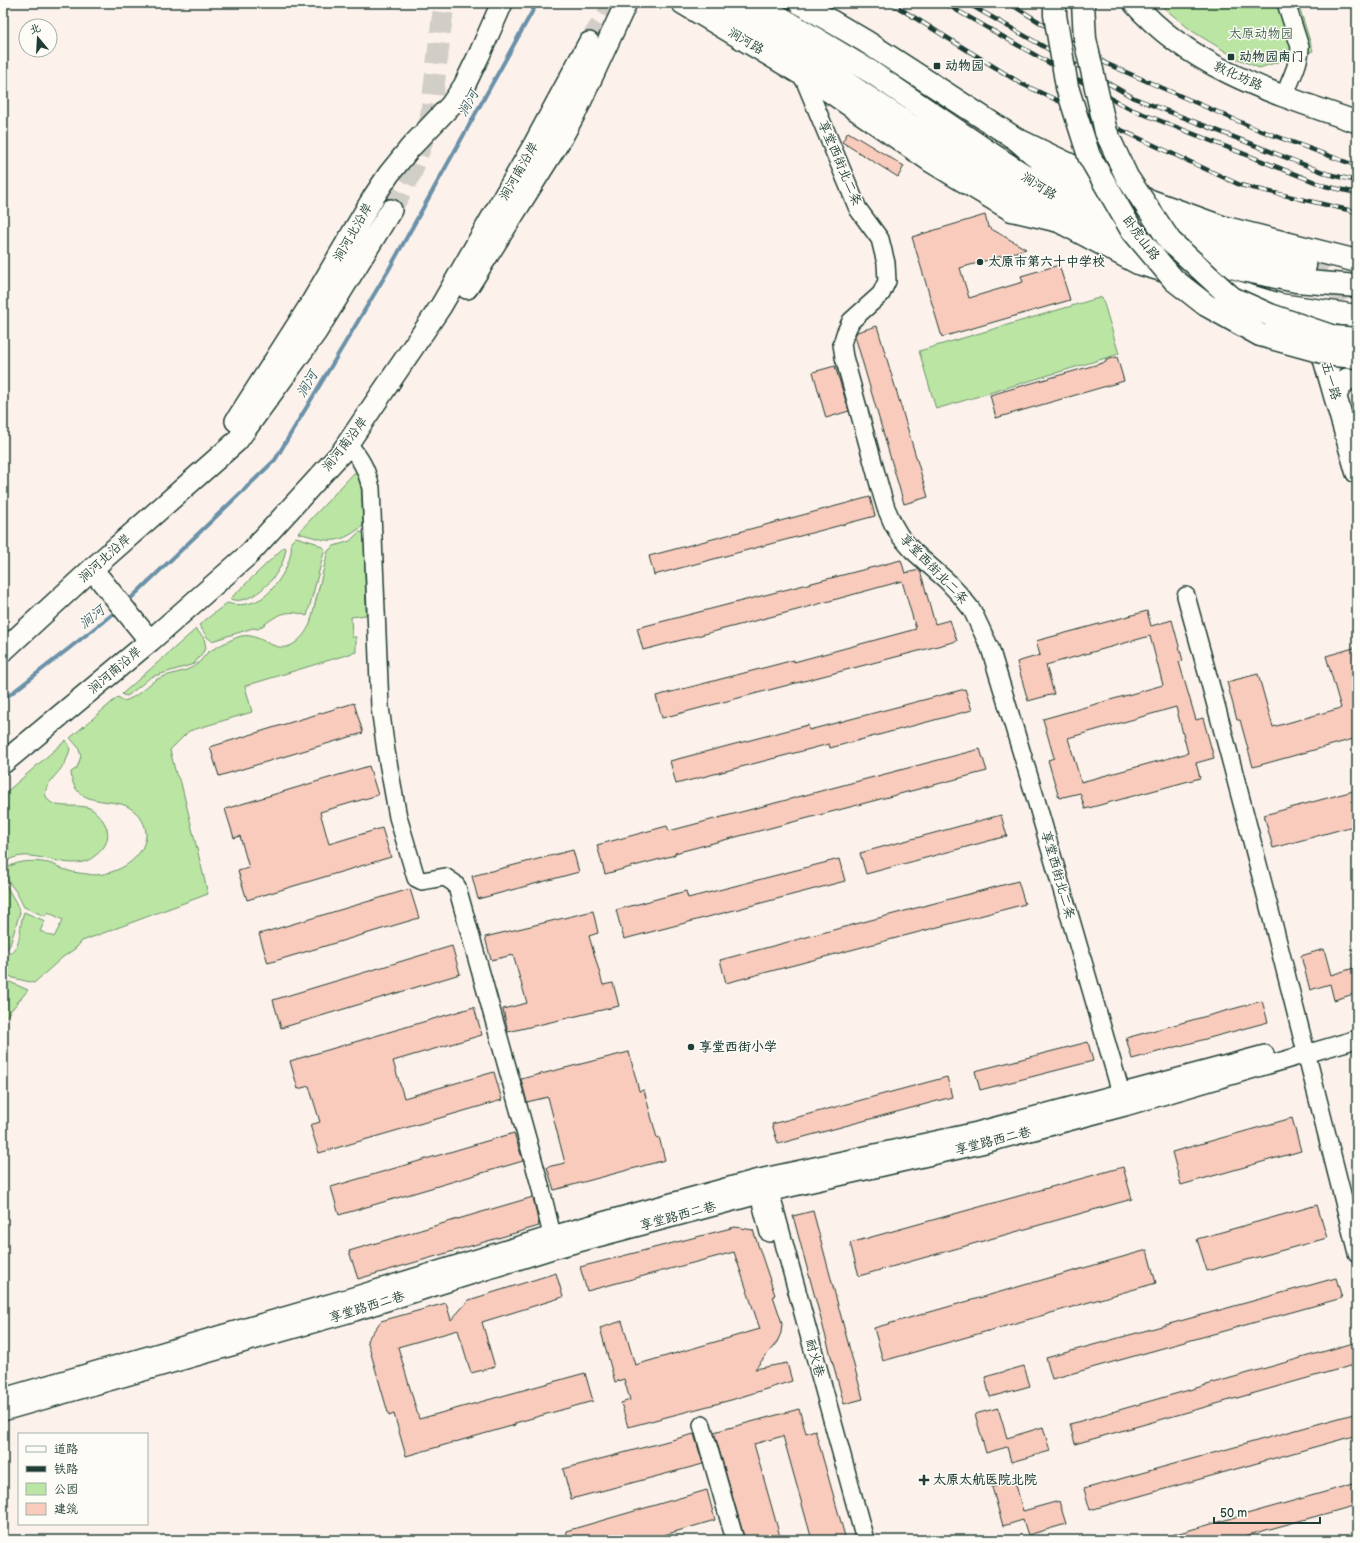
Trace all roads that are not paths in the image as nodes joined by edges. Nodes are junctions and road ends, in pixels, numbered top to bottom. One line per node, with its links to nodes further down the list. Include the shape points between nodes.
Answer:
1 (502, 3): 33 (street, 涧河北沿岸, via 464,86 451,105 389,174 309,307)
2 (626, 3): 30 (street, via 577,109 460,301)
3 (683, 3): 13 (main road, 涧河路)
4 (721, 3): 18 (main road, 涧河路)
5 (756, 3): 18 (main road, 涧河路, via 871,72)
6 (800, 3): 17 (main road, via 866,41)
7 (1055, 3): 28 (main road, 卧虎山路, bridge, via 1067,87 1089,156 1131,229 1174,280 1206,305 1260,335 1333,355)
8 (1083, 3): 27 (main road, 卧虎山路, bridge, via 1085,39 1106,132 1127,177 1170,241 1232,298 1270,315 1334,337)
9 (1134, 3): 16 (street, 敦化坊路, via 1170,38 1227,73)
10 (1149, 3): 14 (street, 敦化坊路, via 1174,27 1232,64)
11 (1286, 3): 14 (street, via 1300,47 1299,61)
12 (589, 43): 30 (street, 涧河南沿岸, via 445,299)
13 (802, 74): 21 (main road, 涧河路, via 931,160 1012,210); 43 (street, 享堂西街北二条, via 858,209 880,239 886,263 886,281 881,294 852,322 842,344 886,508 900,536 956,590 972,610 990,648)
14 (1288, 87): 15 (street, 敦化坊路)
15 (1357, 111)
16 (1357, 122)
17 (1016, 138): 19 (main road); 22 (main road, via 1126,192 1222,228)
18 (981, 160): 19 (main road); 21 (main road, 涧河路); 24 (main road, 涧河路, via 1153,245 1242,270 1296,281)
19 (1064, 180): 23 (main road, via 1111,208 1241,251)
20 (391, 210): 33 (street, 涧河北沿岸, via 316,332 237,441)
21 (1057, 220): 25 (main road, 涧河路, via 1138,263)
22 (1357, 261)
23 (1305, 266)
24 (1357, 286)
25 (1280, 305): 26 (main road, 涧河路); 31 (main road, 五一路, via 1319,340)
26 (1357, 316)
27 (1357, 339)
28 (1357, 357)
29 (1357, 377): 31 (main road, via 1342,382)
30 (391, 381): 32 (street, 涧河南沿岸)
31 (1335, 396): 34 (main road, 五一路)
32 (348, 444): 37 (street, 涧河南沿岸, via 249,554); 45 (street, via 364,465 371,488 380,707 398,817 416,878 422,881 446,877 457,887)
33 (208, 466): 35 (street, 涧河北沿岸)
34 (1357, 472)
35 (93, 579): 37 (street); 38 (street, 涧河北沿岸)
36 (1186, 596): 42 (street)
37 (141, 638): 39 (street, 涧河南沿岸)
38 (3, 651)
39 (3, 763)
40 (1357, 1027): 42 (street, 享堂路西二巷)
41 (1357, 1039): 42 (street, 享堂路西二巷)
42 (1305, 1048): 43 (street, 享堂路西二巷); 46 (street)
43 (1123, 1099): 44 (street, 享堂路西二巷, via 977,1131)
44 (763, 1186): 45 (street, 享堂路西二巷); 48 (street, 享堂路西二巷, via 355,1312); 51 (street, 耐火巷); 52 (street, 耐火巷)
45 (552, 1236): 47 (street, 享堂路西二巷)
46 (1357, 1253)
47 (3, 1397)
48 (3, 1412)
49 (702, 1425): 50 (street)
50 (735, 1540)
51 (854, 1540)
52 (865, 1540)

